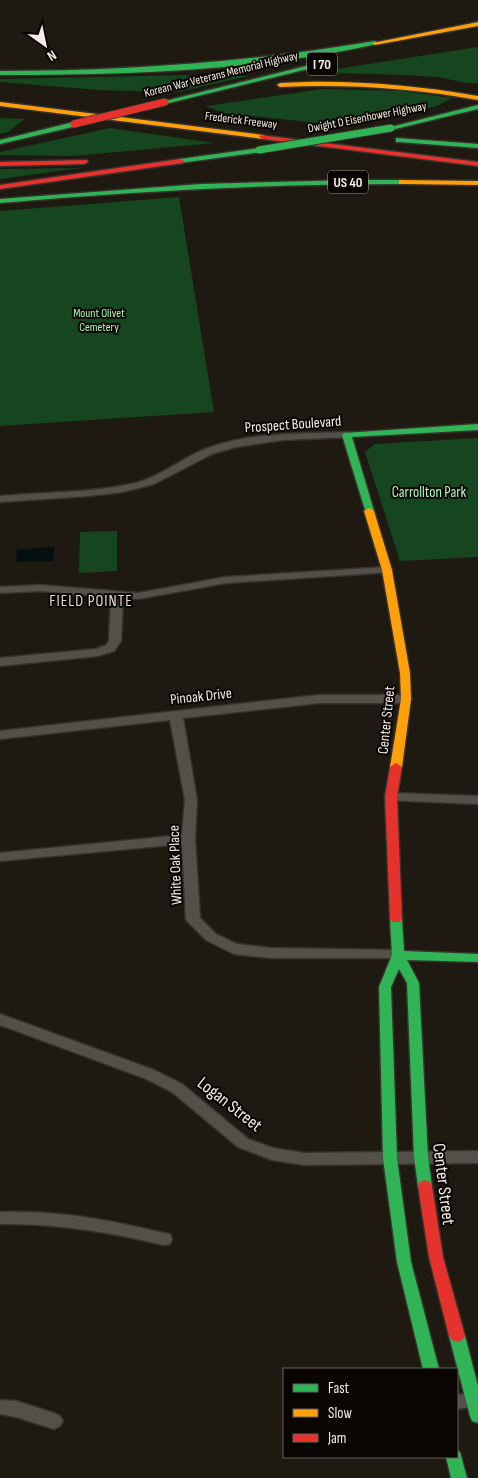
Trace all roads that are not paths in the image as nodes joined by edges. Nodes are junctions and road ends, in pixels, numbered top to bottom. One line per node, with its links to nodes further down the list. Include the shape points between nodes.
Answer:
1 (478, 24): 2 (main road, via 336,50 252,61 128,70); 6 (main road, Korean War Veterans Memorial Highway / I 70)
2 (0, 73)
3 (0, 104): 12 (main road, Frederick Freeway)
4 (108, 105): 6 (main road)
5 (477, 105): 6 (main road, via 414,87 333,82 254,87); 9 (main road, Dwight D Eisenhower Highway, bridge, via 391,128)
6 (166, 107): 7 (main road, Korean War Veterans Memorial Highway / I 70, bridge)
7 (0, 142)
8 (478, 146): 10 (main road, via 308,130)
9 (259, 150): 11 (main road); 14 (main road)
10 (478, 151)
11 (0, 164)
12 (478, 164)
13 (478, 183): 15 (main road, US 40, via 218,185)
14 (0, 187)
15 (0, 201)
16 (478, 427): 17 (main road, Prospect Boulevard)
17 (347, 435): 18 (street, Prospect Boulevard, via 257,438 217,448 141,485); 19 (main road, Center Street)
18 (0, 499)
19 (387, 570): 21 (street, via 226,580 138,596); 23 (main road, Center Street, via 405,673)
20 (0, 590): 21 (street, via 40,588)
21 (117, 593): 22 (street, via 115,641 110,648)
22 (0, 662)
23 (406, 699): 24 (street, Pinoak Drive, via 319,699); 26 (main road, Center Street)
24 (176, 716): 25 (street, Pinoak Drive); 28 (street, White Oak Place, via 191,800)
25 (0, 735)
26 (391, 797): 27 (street); 30 (main road, Center Street)
27 (478, 800)
28 (188, 839): 29 (street); 30 (street, White Oak Place, via 193,920 211,937 234,949 271,953)
29 (0, 857)
30 (398, 955): 31 (main road); 33 (main road, Center Street, via 413,983); 35 (main road, Center Street, via 385,987)
31 (478, 958)
32 (0, 1019): 35 (street, Logan Street, via 166,1082 231,1134 257,1149 304,1159)
33 (421, 1157): 34 (street, Logan Street); 35 (street, Logan Street); 39 (main road, Center Street, via 436,1258)
34 (478, 1157)
35 (390, 1158): 38 (main road, Center Street, via 404,1262)
36 (0, 1218): 37 (street, via 55,1220 119,1228)
37 (164, 1239)
38 (431, 1368)
39 (472, 1404)
40 (0, 1407): 41 (street)
41 (54, 1421)
42 (454, 1458): 43 (main road)
43 (459, 1478)

